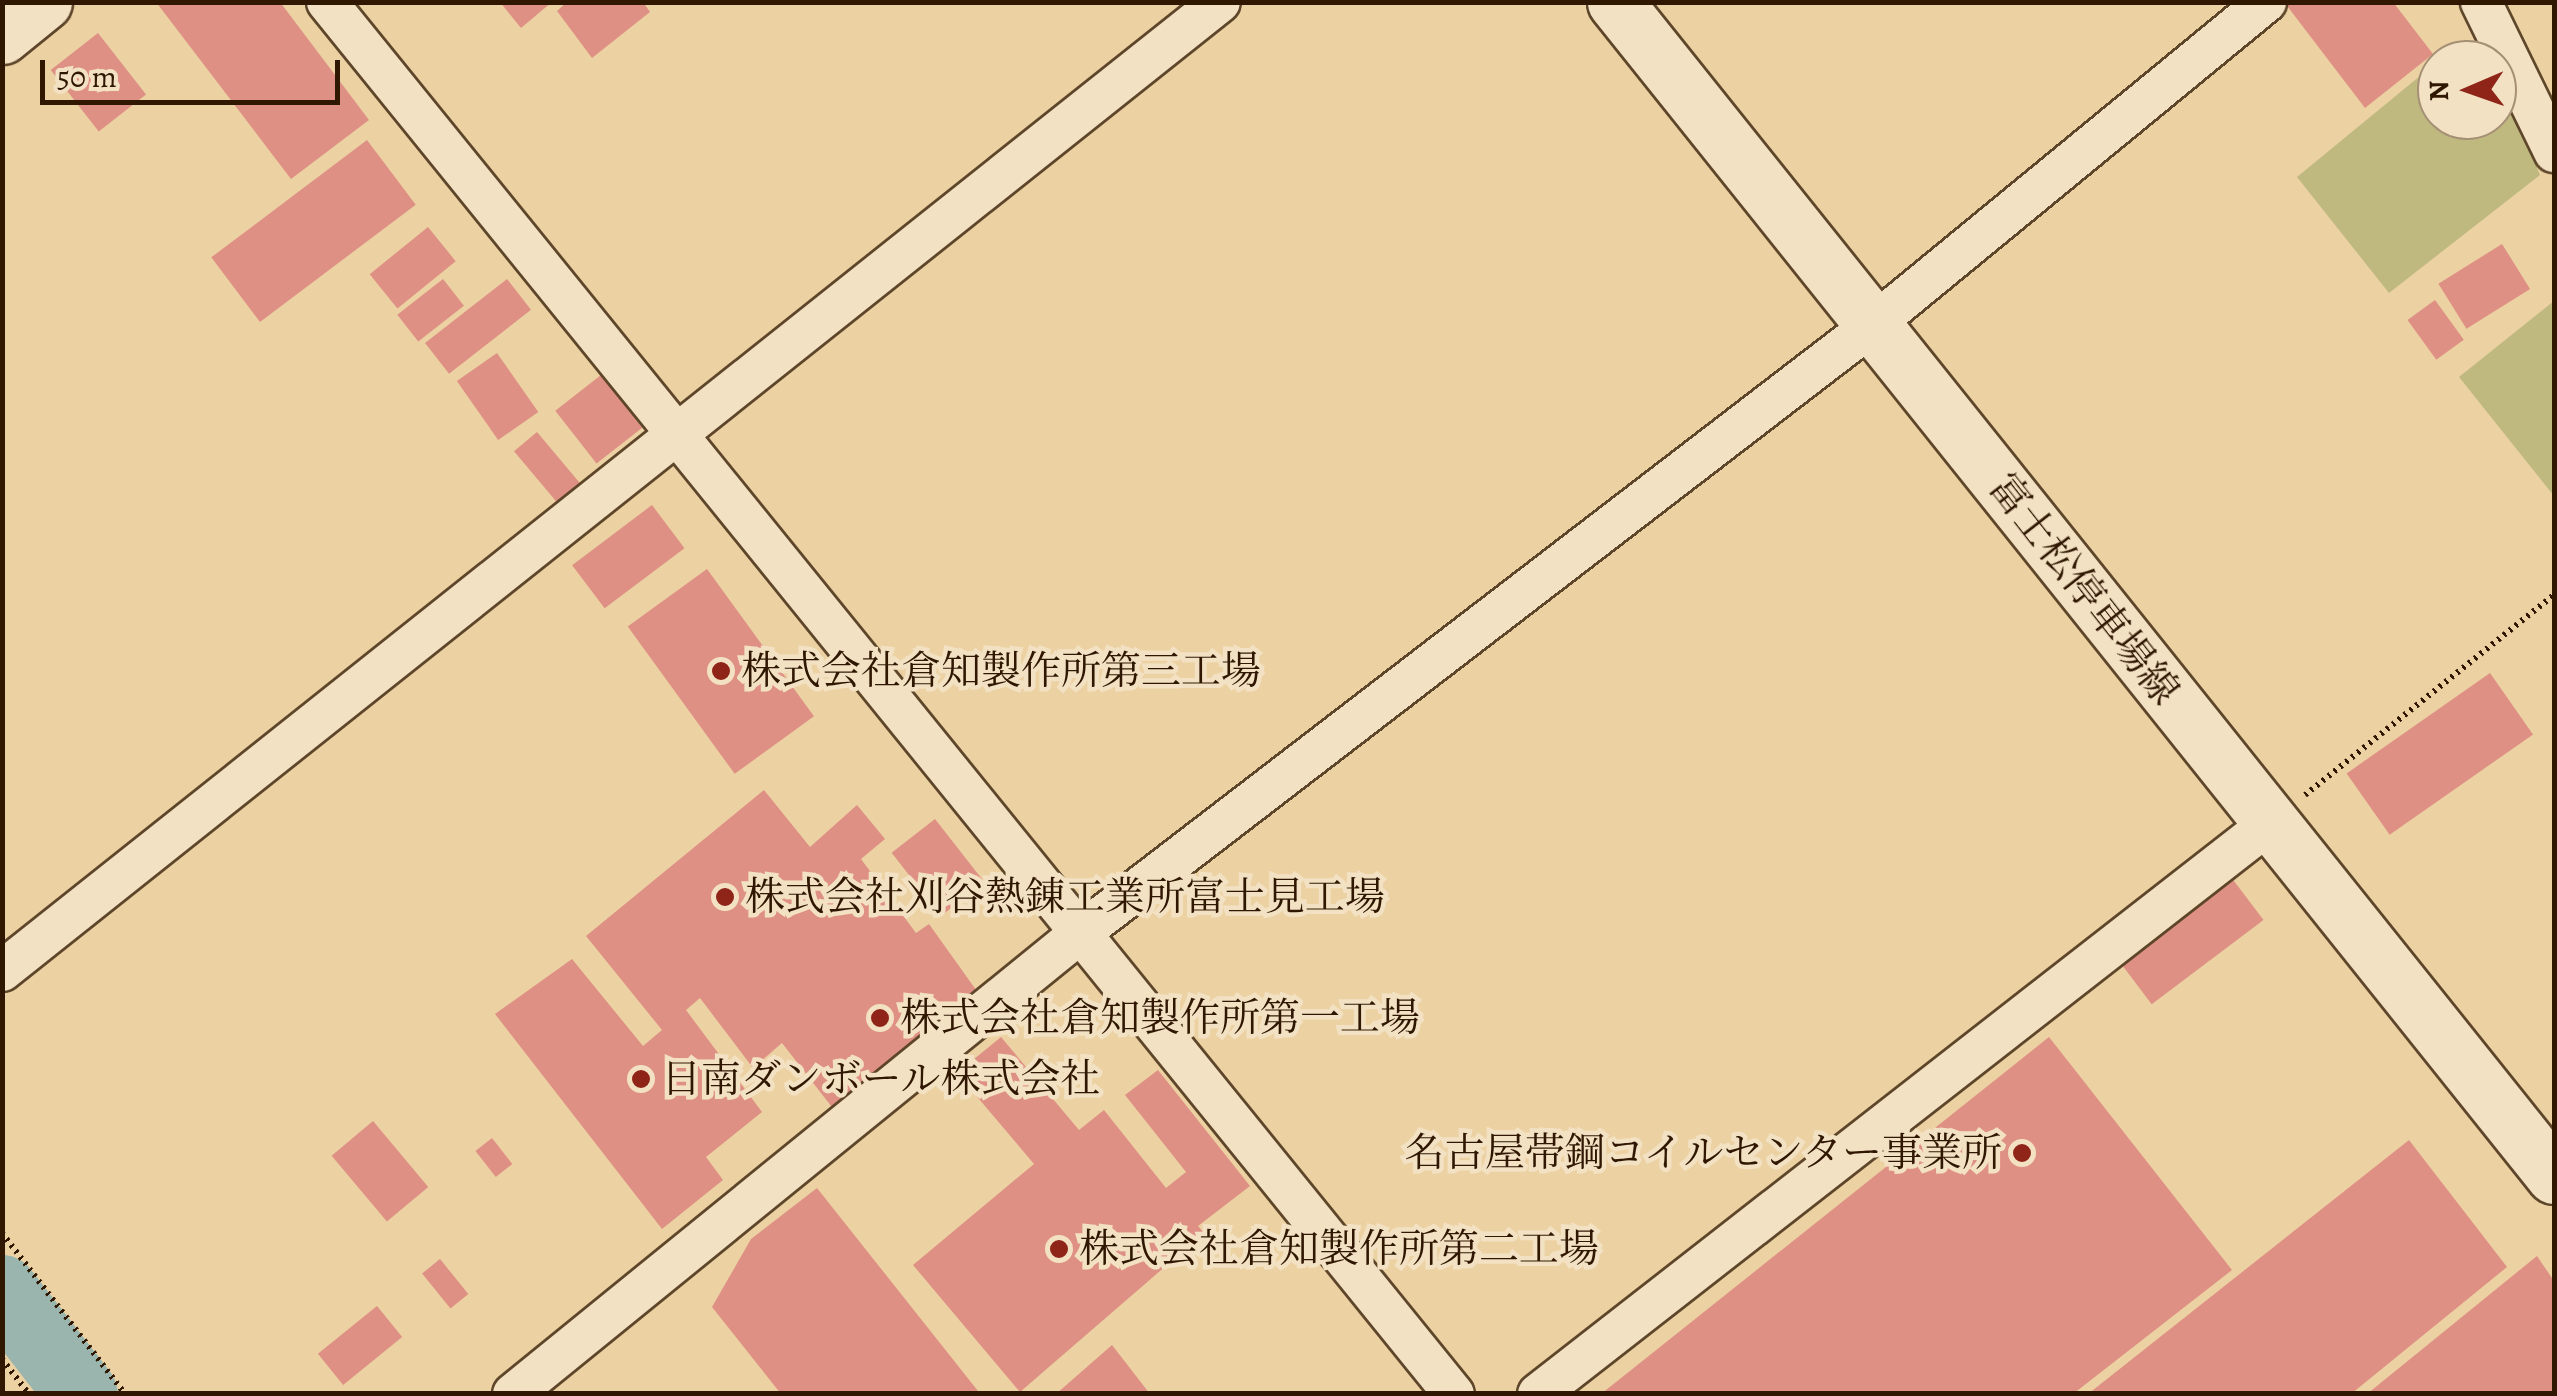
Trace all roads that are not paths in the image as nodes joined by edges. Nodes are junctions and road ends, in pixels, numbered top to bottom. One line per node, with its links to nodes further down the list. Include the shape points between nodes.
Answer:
1 (44, 2): 7 (main road)
2 (327, 2): 10 (street)
3 (1220, 2): 10 (street)
4 (1615, 2): 9 (main road, 富士松停車場線)
5 (2266, 2): 9 (street)
6 (2480, 2): 8 (street)
7 (2, 36)
8 (2554, 152)
9 (1875, 322): 11 (main road, 富士松停車場線); 12 (street)
10 (677, 431): 12 (street); 13 (street)
11 (2269, 824): 14 (main road, 富士松停車場線); 17 (street)
12 (1079, 934): 15 (street); 16 (street)
13 (2, 971)
14 (2554, 1176)
15 (513, 1394)
16 (1454, 1394)
17 (1538, 1394)

